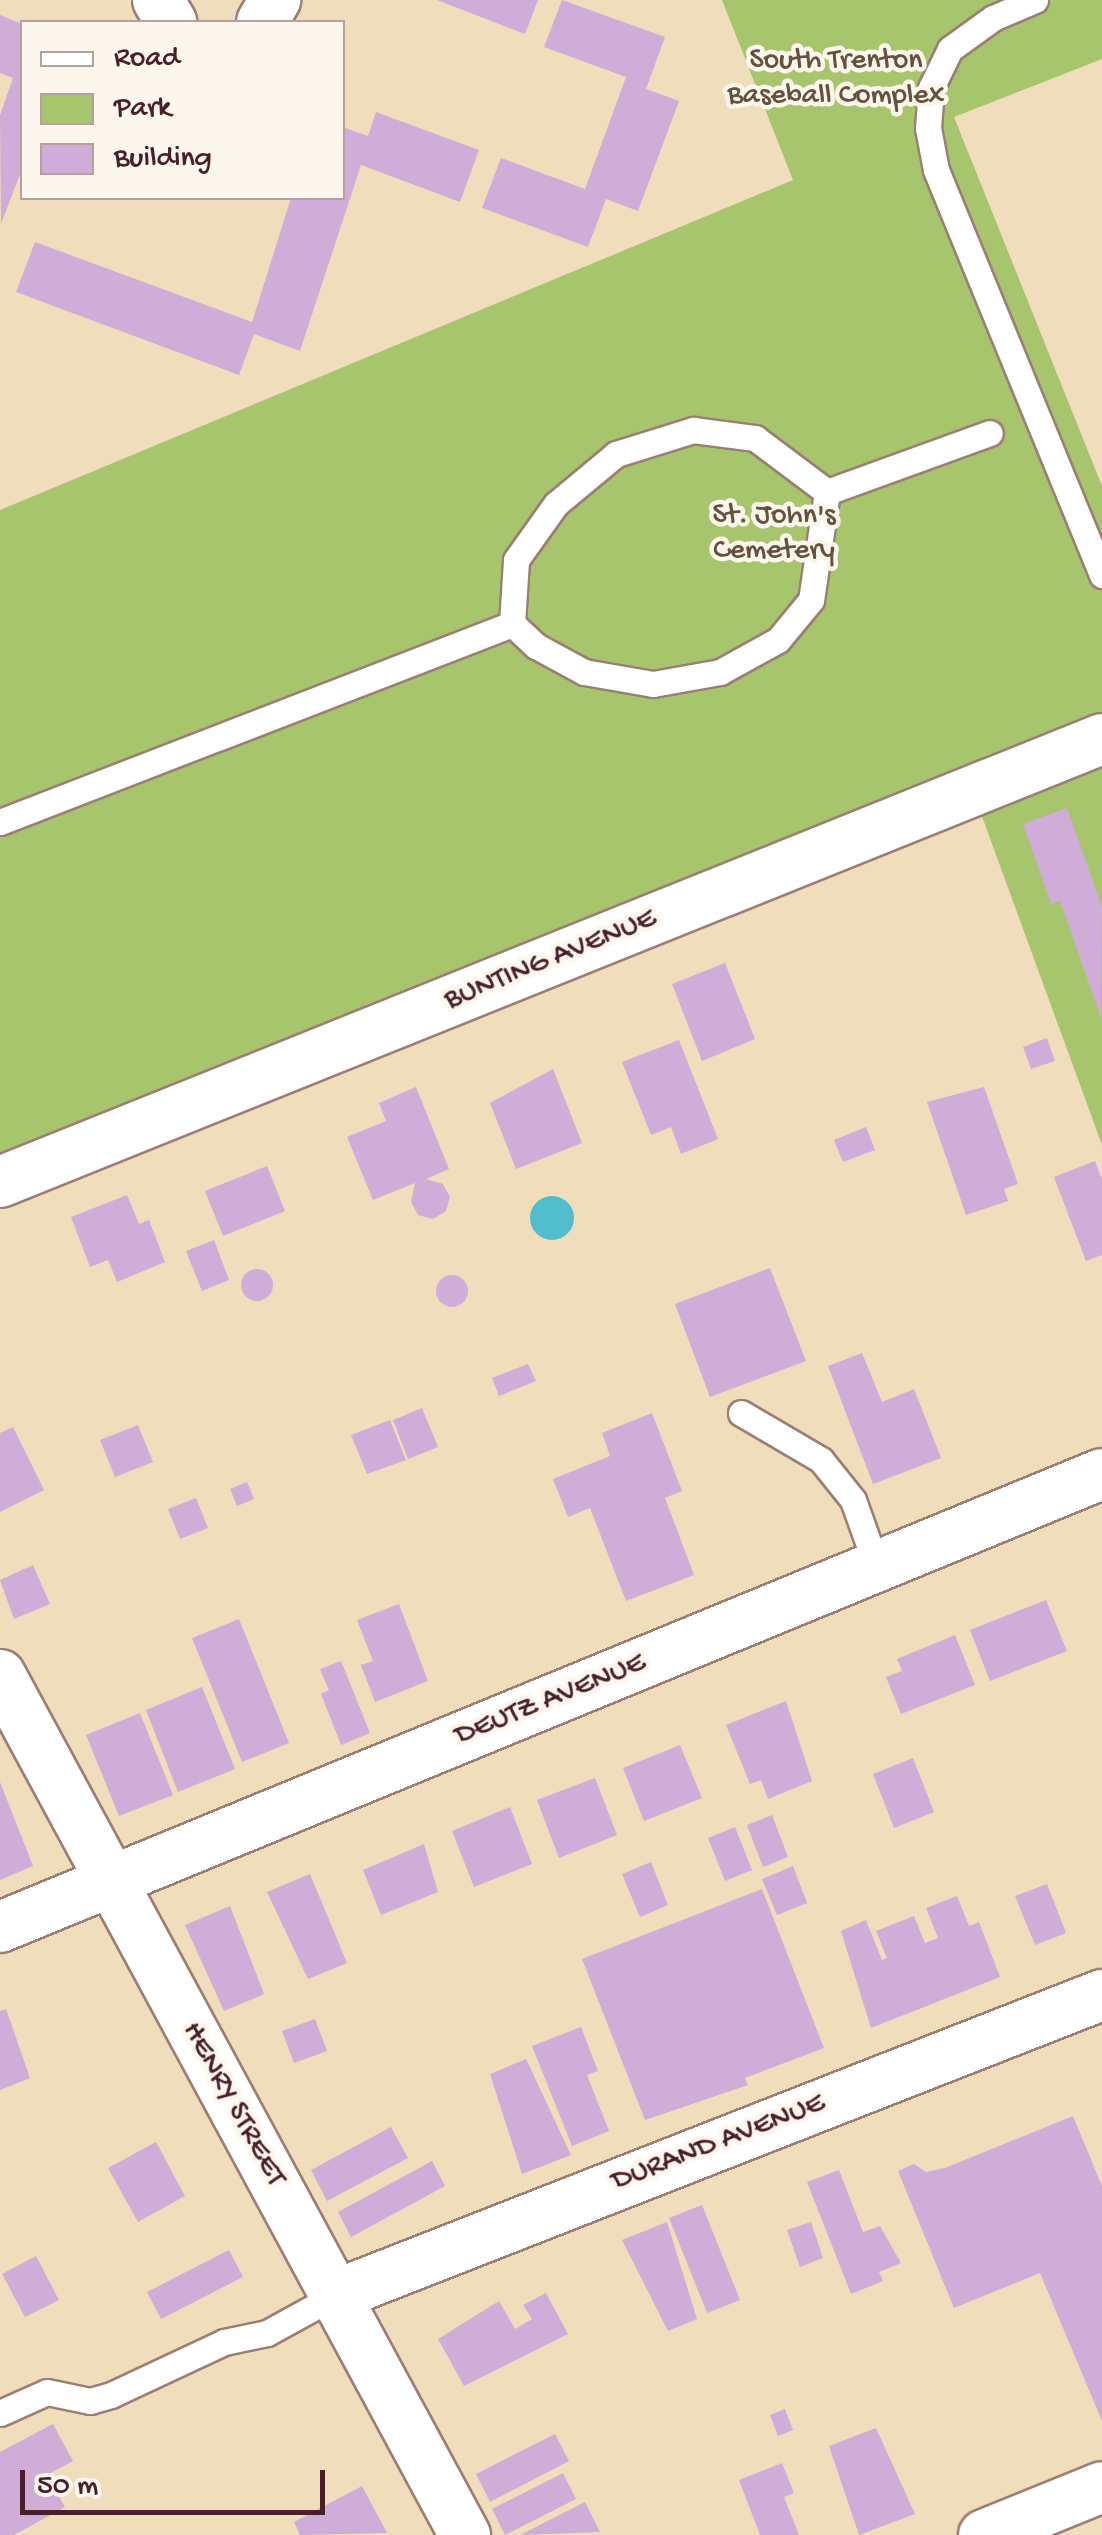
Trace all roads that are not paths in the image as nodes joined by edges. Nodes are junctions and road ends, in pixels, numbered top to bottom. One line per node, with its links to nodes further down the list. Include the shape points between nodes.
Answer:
1 (1035, 0): 4 (lane, via 950,48 931,88 928,128 936,170)
2 (990, 432): 3 (lane)
3 (827, 492): 5 (lane, via 754,438 693,430 616,454 556,504 516,560); 5 (lane, via 811,600 778,640 720,672 653,684 584,672)
4 (1102, 575)
5 (512, 624): 7 (lane)
6 (1102, 739): 8 (street, BUNTING AVENUE)
7 (0, 822)
8 (0, 1182)
9 (742, 1414): 11 (lane, via 822,1460 853,1500)
10 (1102, 1474): 11 (street, DEUTZ AVENUE)
11 (877, 1567): 13 (street, DEUTZ AVENUE)
12 (0, 1675): 13 (street, HENRY STREET)
13 (111, 1882): 14 (street, DEUTZ AVENUE); 16 (street, HENRY STREET)
14 (0, 1927)
15 (1102, 1995): 16 (street, DURAND AVENUE)
16 (336, 2295): 17 (lane, via 267,2332 224,2342 111,2395 90,2401 48,2392); 19 (street, HENRY STREET)
17 (0, 2413)
18 (1102, 2487): 20 (street)
19 (465, 2535)
20 (984, 2535)

